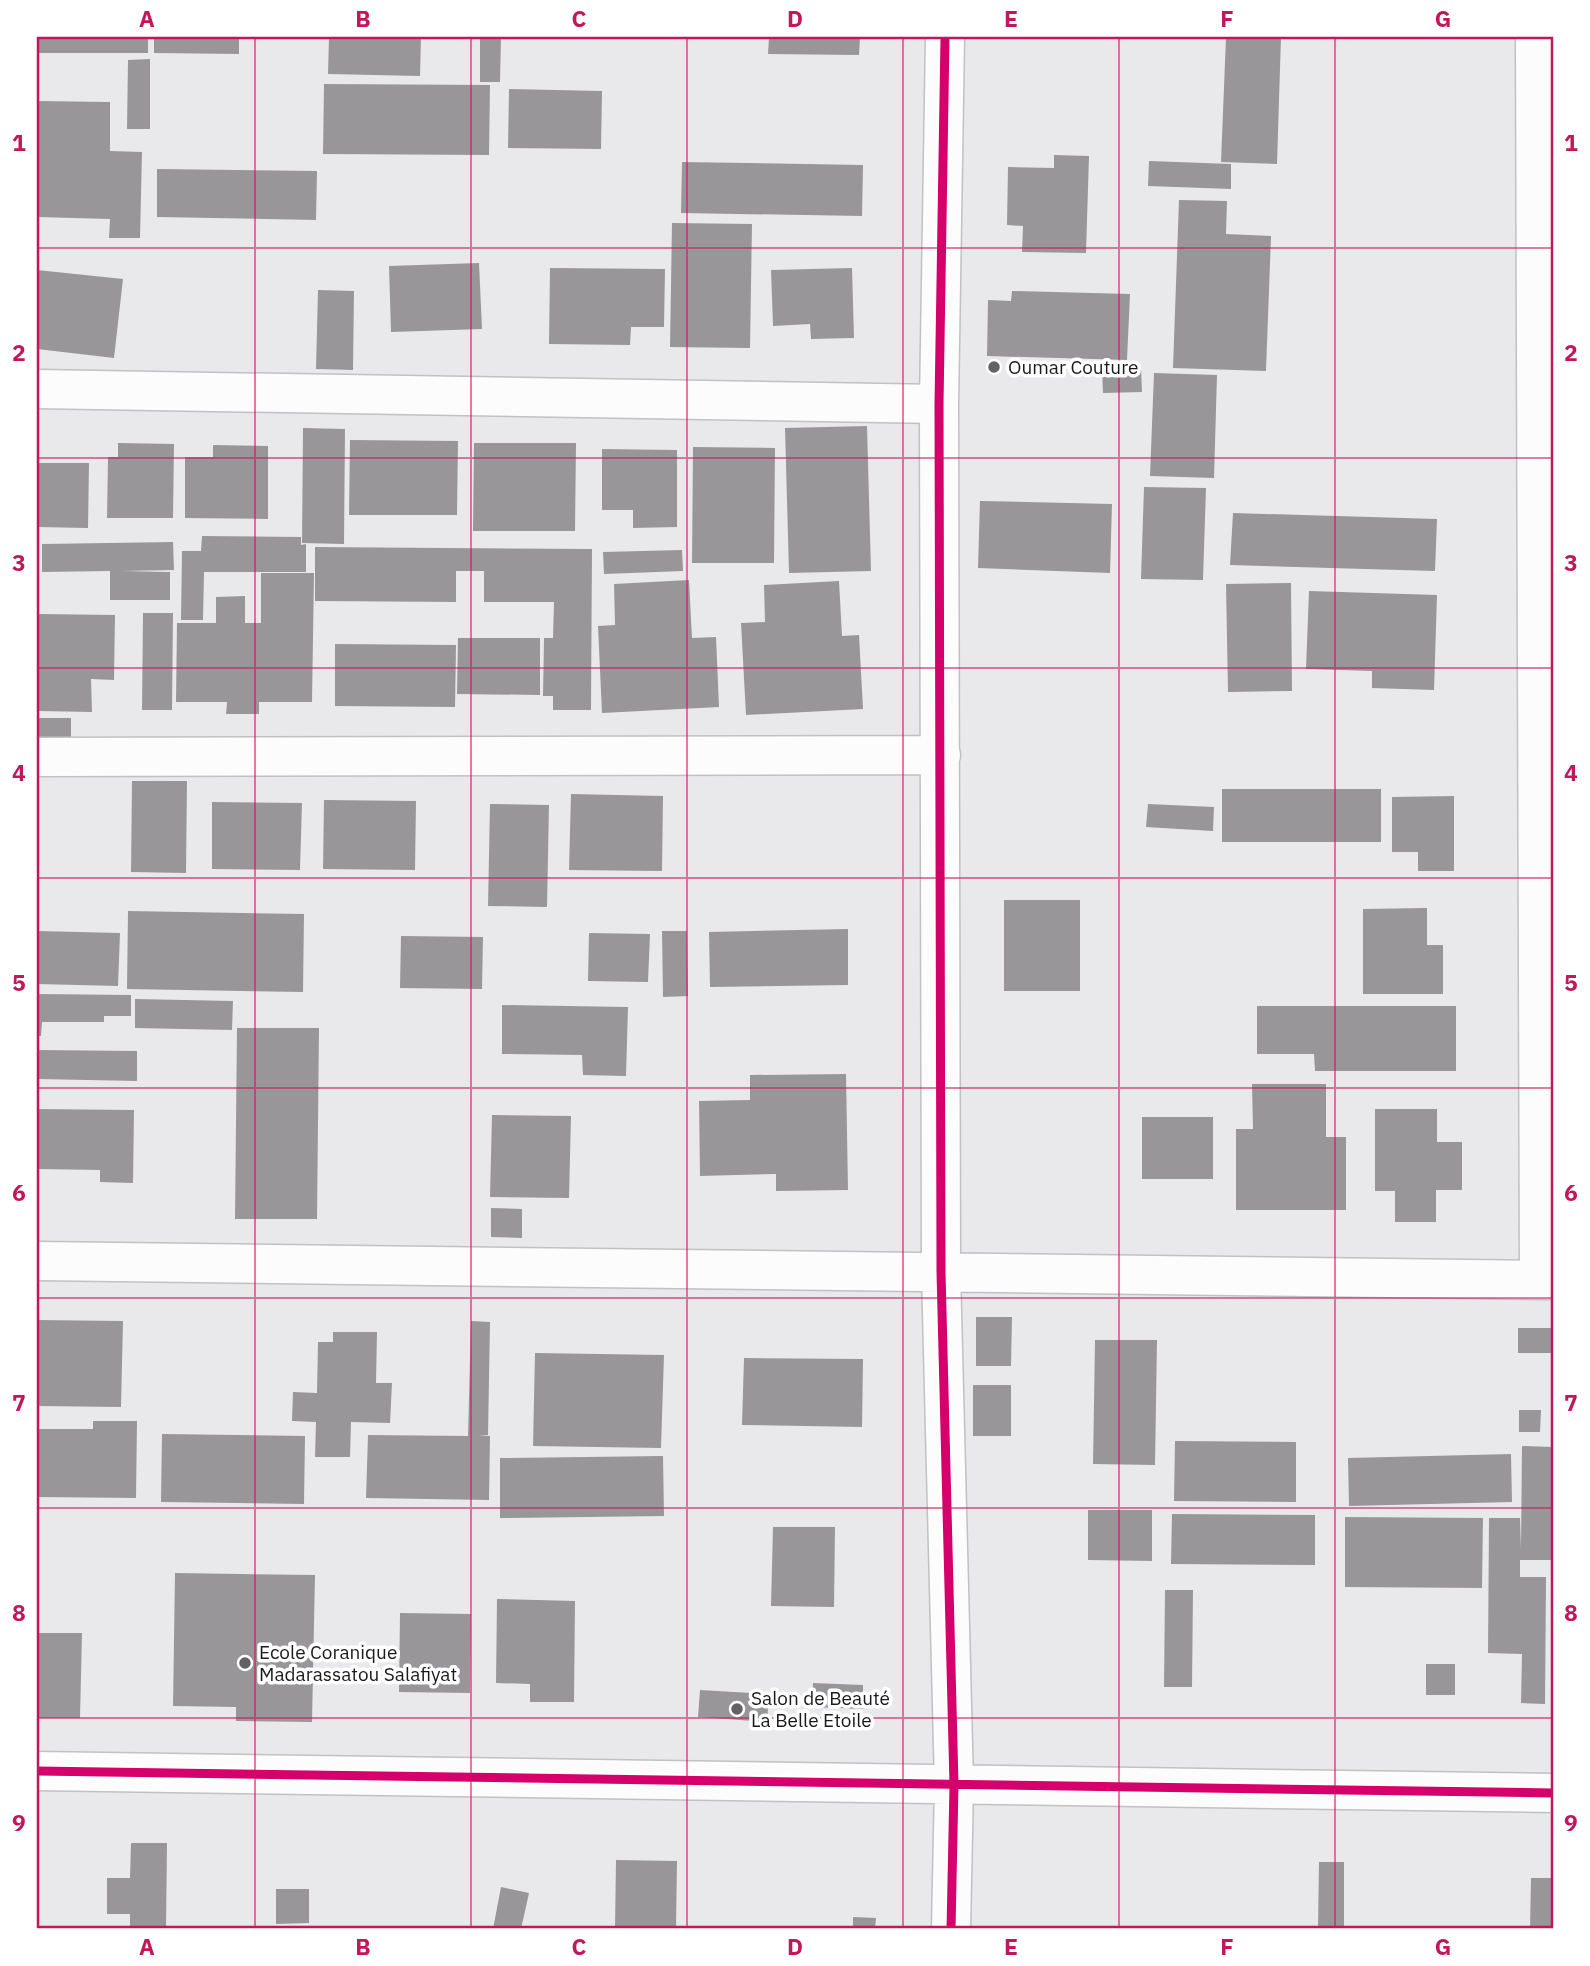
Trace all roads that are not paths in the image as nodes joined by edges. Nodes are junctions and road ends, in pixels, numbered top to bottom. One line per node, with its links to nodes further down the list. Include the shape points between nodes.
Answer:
1 (945, 37): 4 (street)
2 (1535, 37): 9 (street)
3 (37, 389): 4 (street)
4 (939, 404): 5 (street)
5 (941, 755): 6 (street); 8 (street)
6 (37, 757)
7 (37, 1261): 8 (street)
8 (941, 1272): 9 (street); 11 (street)
9 (1546, 1280)
10 (37, 1771): 11 (street)
11 (954, 1785): 12 (street); 13 (street)
12 (1553, 1793)
13 (951, 1929)

